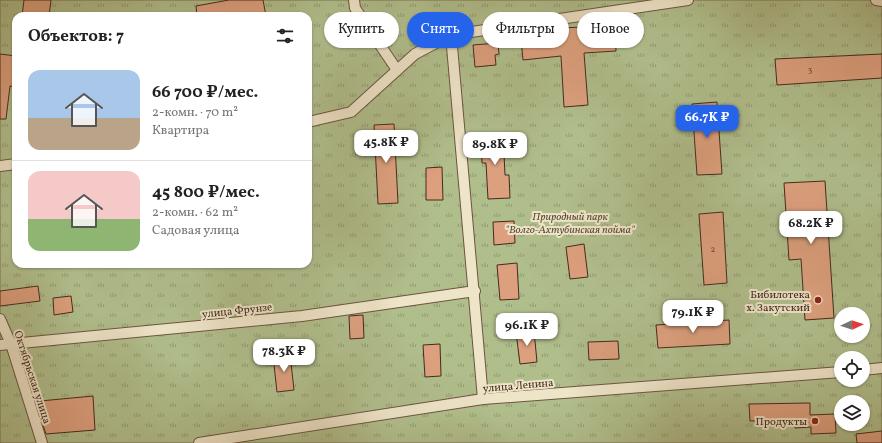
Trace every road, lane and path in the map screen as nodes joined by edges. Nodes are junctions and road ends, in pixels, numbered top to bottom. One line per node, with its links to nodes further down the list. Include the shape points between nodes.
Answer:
1 (354, 0): 8 (street, via 355,8)
2 (688, 0): 5 (street)
3 (876, 0): 4 (street)
4 (882, 1)
5 (474, 32)
6 (426, 48): 8 (street, via 415,54)
7 (452, 48): 12 (street)
8 (397, 70): 9 (street, via 351,112)
9 (312, 121)
10 (12, 164): 11 (street)
11 (0, 166)
12 (475, 291): 14 (street, улица Фрунзе, via 302,316); 19 (street)
13 (0, 319): 14 (street, Октябрьская улица)
14 (11, 344): 15 (street, улица Фрунзе); 20 (street, Октябрьская улица)
15 (0, 345)
16 (882, 368): 17 (street)
17 (870, 369)
18 (834, 373): 19 (street, улица Ленина)
19 (483, 399): 21 (street, улица Ленина)
20 (42, 443)
21 (199, 443)

